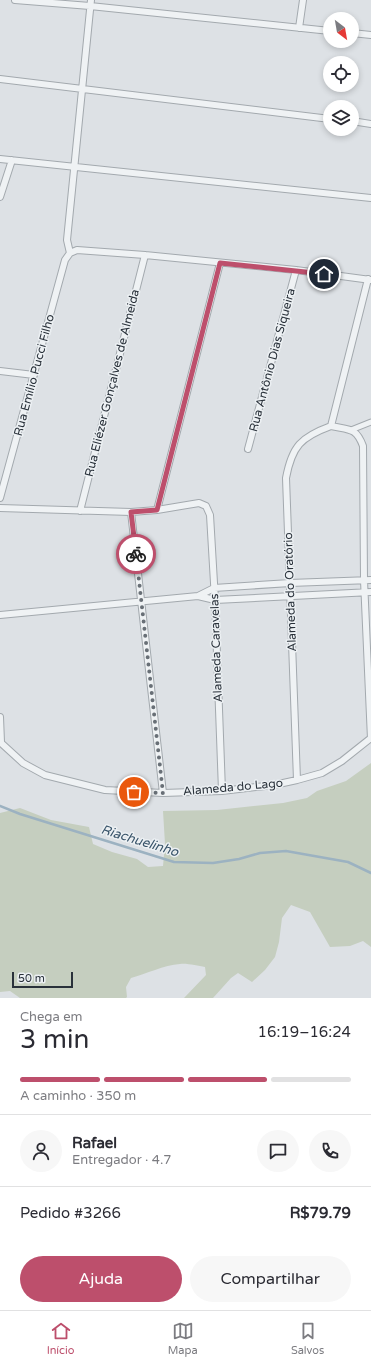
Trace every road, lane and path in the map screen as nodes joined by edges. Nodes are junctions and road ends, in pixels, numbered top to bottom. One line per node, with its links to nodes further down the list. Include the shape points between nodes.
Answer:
1 (15, 0): 3 (street)
2 (303, 0): 4 (street)
3 (90, 3): 4 (street); 9 (street)
4 (299, 28): 5 (street)
5 (323, 30)
6 (359, 34): 7 (street)
7 (371, 35)
8 (0, 79): 9 (street)
9 (82, 88): 10 (street); 15 (street)
10 (323, 118)
11 (359, 122): 12 (street)
12 (371, 124)
13 (0, 159): 14 (street)
14 (12, 160): 15 (street); 16 (street)
15 (75, 167): 17 (street); 18 (street, via 67,240)
16 (0, 197)
17 (371, 198)
18 (70, 253): 19 (street, via 77,250); 24 (street, Rua Emílio Pucci Filho, via 64,260)
19 (145, 255): 20 (street); 32 (street, Rua Eliézer Gonçalves de Almeida)
20 (220, 263): 21 (street); 31 (street)
21 (296, 270): 22 (street); 28 (street, Rua Antônio Dias Siqueira)
22 (369, 280): 26 (street)
23 (0, 372): 24 (street)
24 (34, 375): 29 (street, Rua Emílio Pucci Filho)
25 (371, 422): 27 (street)
26 (331, 426): 27 (street); 35 (street, Alameda do Oratório, via 315,432 300,443 289,460 286,478)
27 (351, 430): 34 (street, via 359,436 364,446)
28 (248, 449)
29 (0, 498)
30 (0, 508): 32 (street)
31 (157, 510): 33 (street); 36 (street, Alameda Caravelas, via 199,503 206,506 210,515)
32 (80, 511): 33 (street)
33 (131, 512): 41 (street)
34 (368, 580): 35 (street); 37 (street)
35 (290, 583): 36 (street); 38 (street, Alameda do Oratório)
36 (214, 588): 39 (street); 40 (street, Alameda Caravelas)
37 (368, 592): 38 (street); 44 (street)
38 (291, 595): 40 (street); 46 (street, Alameda do Oratório)
39 (198, 596): 40 (street); 41 (street)
40 (215, 600): 47 (street, Alameda Caravelas)
41 (142, 601): 42 (street); 48 (street)
42 (0, 615)
43 (0, 717): 45 (street)
44 (371, 738): 46 (street, Alameda do Lago, via 322,773)
45 (1, 742): 48 (street, Alameda do Lago, via 23,763 45,775 105,790)
46 (297, 780): 47 (street, Alameda do Lago)
47 (222, 791): 48 (street, Alameda do Lago)
48 (163, 793)

